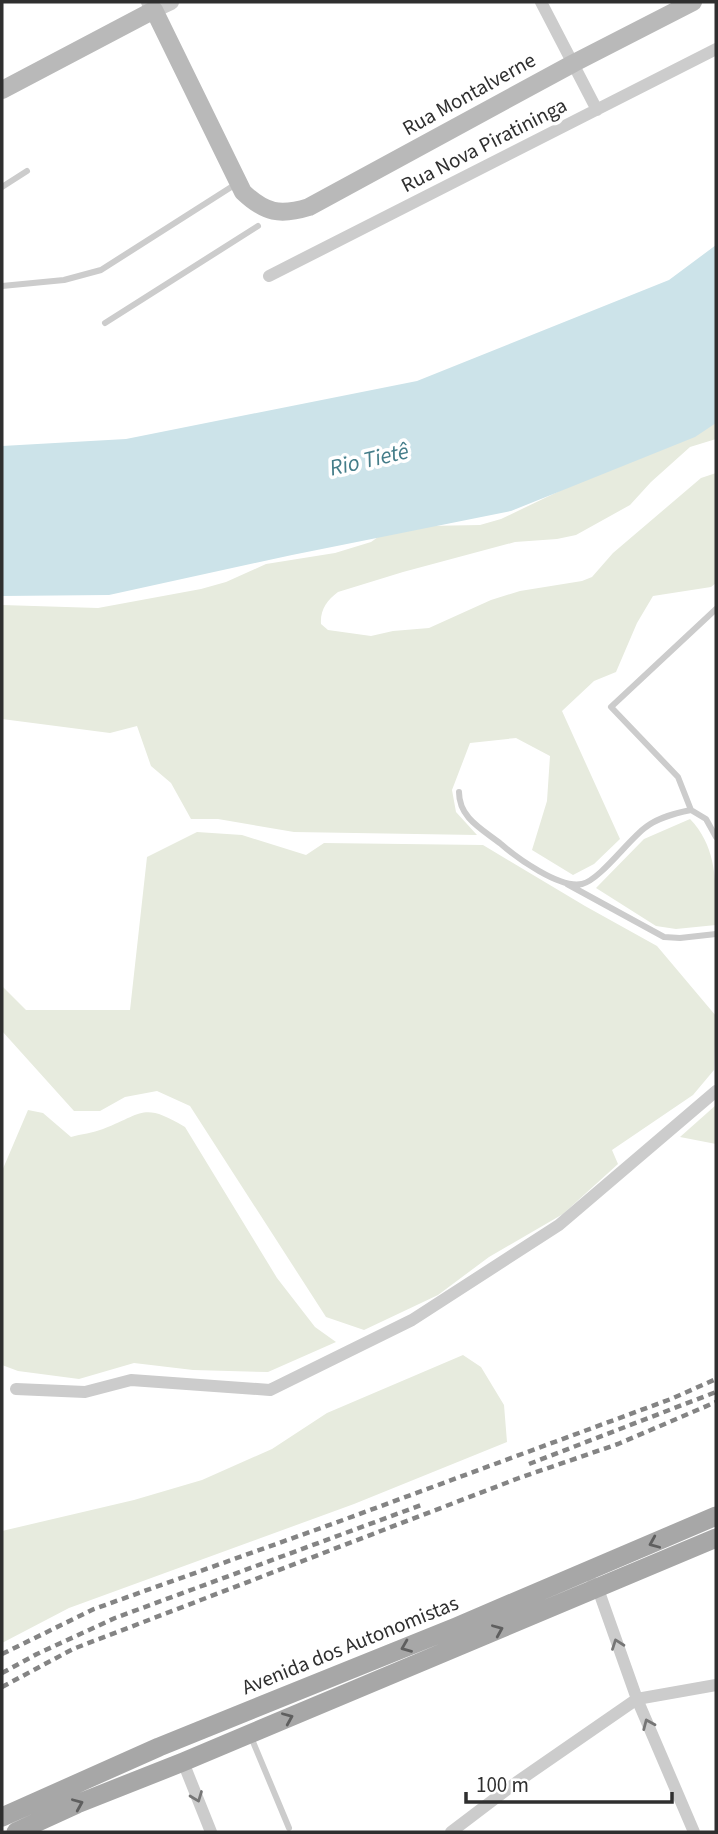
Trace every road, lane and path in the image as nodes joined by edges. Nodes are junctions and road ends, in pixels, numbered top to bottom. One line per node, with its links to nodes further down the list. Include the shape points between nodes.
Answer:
1 (171, 2): 4 (street)
2 (541, 2): 6 (street)
3 (693, 2): 6 (main road, Rua Montalverne)
4 (152, 6): 7 (main road); 10 (main road)
5 (716, 49): 8 (street, Rua Nova Piratininga)
6 (574, 63): 8 (street); 12 (main road, Rua Montalverne, via 309,207)
7 (2, 90)
8 (597, 110): 13 (street, Rua Nova Piratininga)
9 (27, 171): 11 (lane)
10 (238, 183): 12 (main road); 14 (lane, via 101,270 64,280)
11 (2, 187)
12 (261, 217): 15 (lane)
13 (269, 276)
14 (2, 286)
15 (105, 323)
16 (716, 609): 18 (lane, via 611,707 678,777)
17 (459, 792): 20 (lane, via 459,804 470,820 511,853)
18 (691, 810): 19 (lane, via 706,819); 20 (lane, via 647,825 594,878)
19 (716, 837)
20 (567, 884): 21 (lane, via 664,937)
21 (716, 934)
22 (716, 1091): 23 (street, via 559,1225 412,1320 270,1390 131,1380 85,1392)
23 (16, 1389)
24 (716, 1516): 26 (main road, Avenida dos Autonomistas, one-way to 26)
25 (716, 1538): 27 (main road, Avenida dos Autonomistas)
26 (581, 1573): 27 (street); 30 (main road, Avenida dos Autonomistas, one-way to 30)
27 (598, 1589): 29 (street, one-way to 27); 31 (main road, Avenida dos Autonomistas, one-way to 27)
28 (716, 1685): 29 (street)
29 (637, 1699): 37 (street); 38 (street, one-way to 29)
30 (199, 1732): 32 (main road); 33 (main road, Avenida dos Autonomistas)
31 (250, 1734): 32 (main road, Avenida dos Autonomistas); 34 (lane)
32 (183, 1762): 35 (main road, Avenida dos Autonomistas, one-way to 32); 36 (street, one-way to 36)
33 (2, 1816)
34 (289, 1828)
35 (16, 1832)
36 (211, 1832)
37 (451, 1832)
38 (694, 1832)

